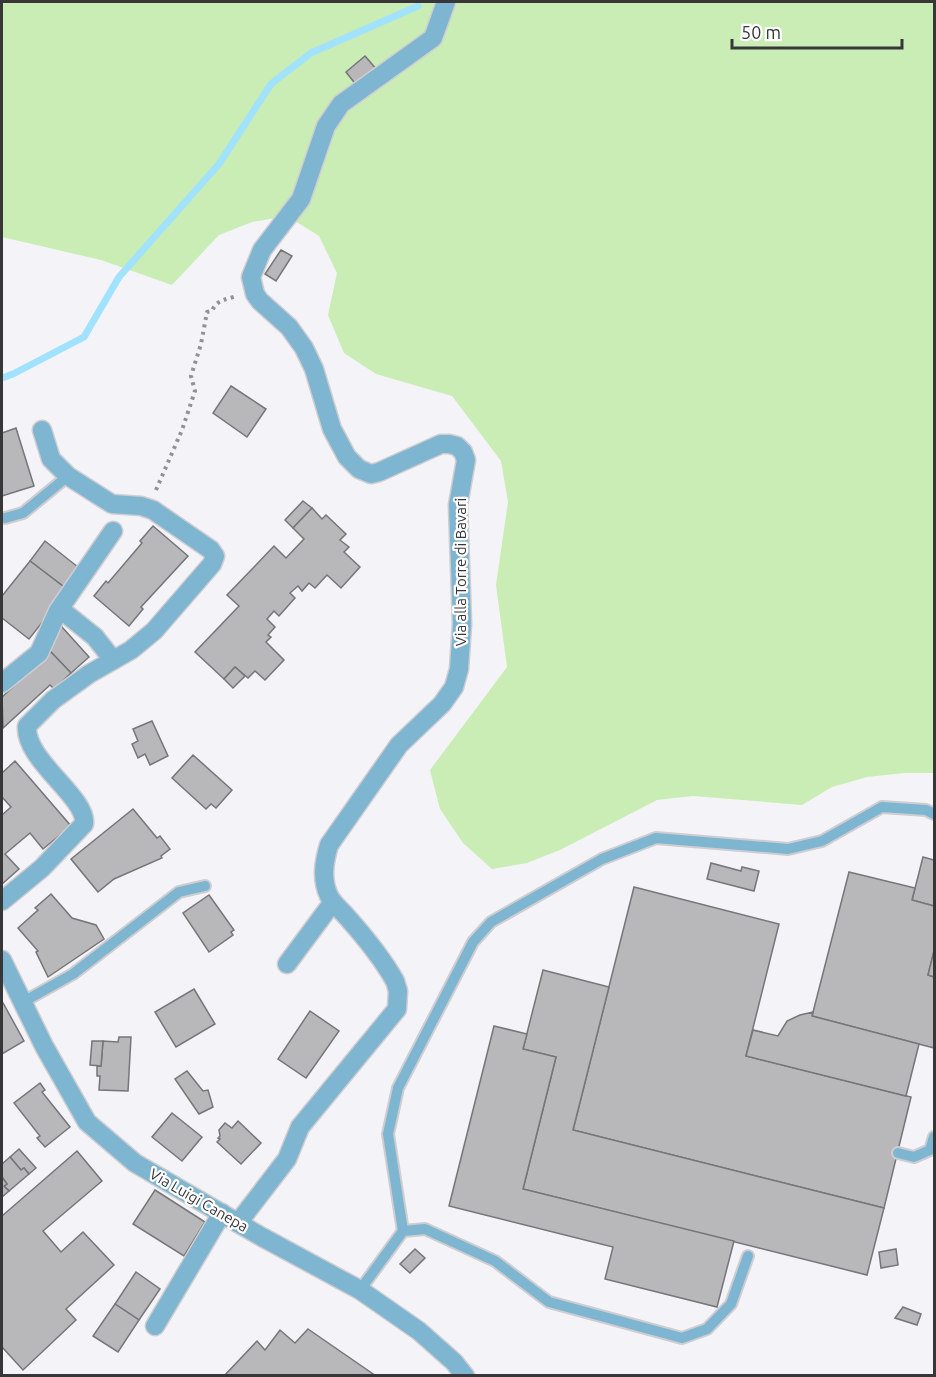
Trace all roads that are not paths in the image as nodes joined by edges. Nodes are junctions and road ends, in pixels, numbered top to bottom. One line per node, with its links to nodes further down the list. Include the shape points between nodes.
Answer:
1 (446, 2): 12 (street, Via alla Torre di Bavari, via 433,38 341,104 326,126 301,199 262,250 251,277 260,301 289,327 304,348 332,429 353,464 371,474 441,444 457,446 465,460 458,505 462,624 454,687 399,745 329,845 324,880)
2 (42, 430): 3 (street, via 51,459)
3 (68, 476): 4 (lane, via 23,513); 7 (street, via 112,504 153,510 214,556 212,564 154,631 131,651)
4 (5, 518)
5 (113, 531): 6 (street)
6 (60, 609): 7 (street, via 94,637); 8 (street, via 39,653)
7 (113, 660): 11 (street, via 53,700 27,726 29,742 83,814 84,824 42,868)
8 (2, 683)
9 (934, 814): 20 (lane, via 882,807 822,841 788,849 656,838 602,858 491,922 473,942 398,1088 388,1134)
10 (205, 886): 15 (lane, via 179,892 73,974)
11 (2, 901)
12 (333, 902): 14 (street); 19 (street, Via alla Torre di Bavari, via 390,971 398,991 397,1009 300,1127 286,1159)
13 (2, 960): 15 (street, Via Luigi Canepa)
14 (286, 964)
15 (23, 1002): 18 (street, Via Luigi Canepa, via 87,1122 135,1163)
16 (934, 1137): 17 (lane, via 930,1150 914,1157)
17 (898, 1153)
18 (222, 1213): 19 (street, Via Luigi Canepa); 23 (street)
19 (238, 1223): 22 (street, Via Luigi Canepa)
20 (403, 1231): 21 (lane, via 425,1229 495,1261 549,1302 682,1338 707,1329 731,1304); 22 (lane)
21 (748, 1256)
22 (360, 1290): 24 (street, Via Luigi Canepa, via 419,1331)
23 (155, 1326)
24 (465, 1376)

